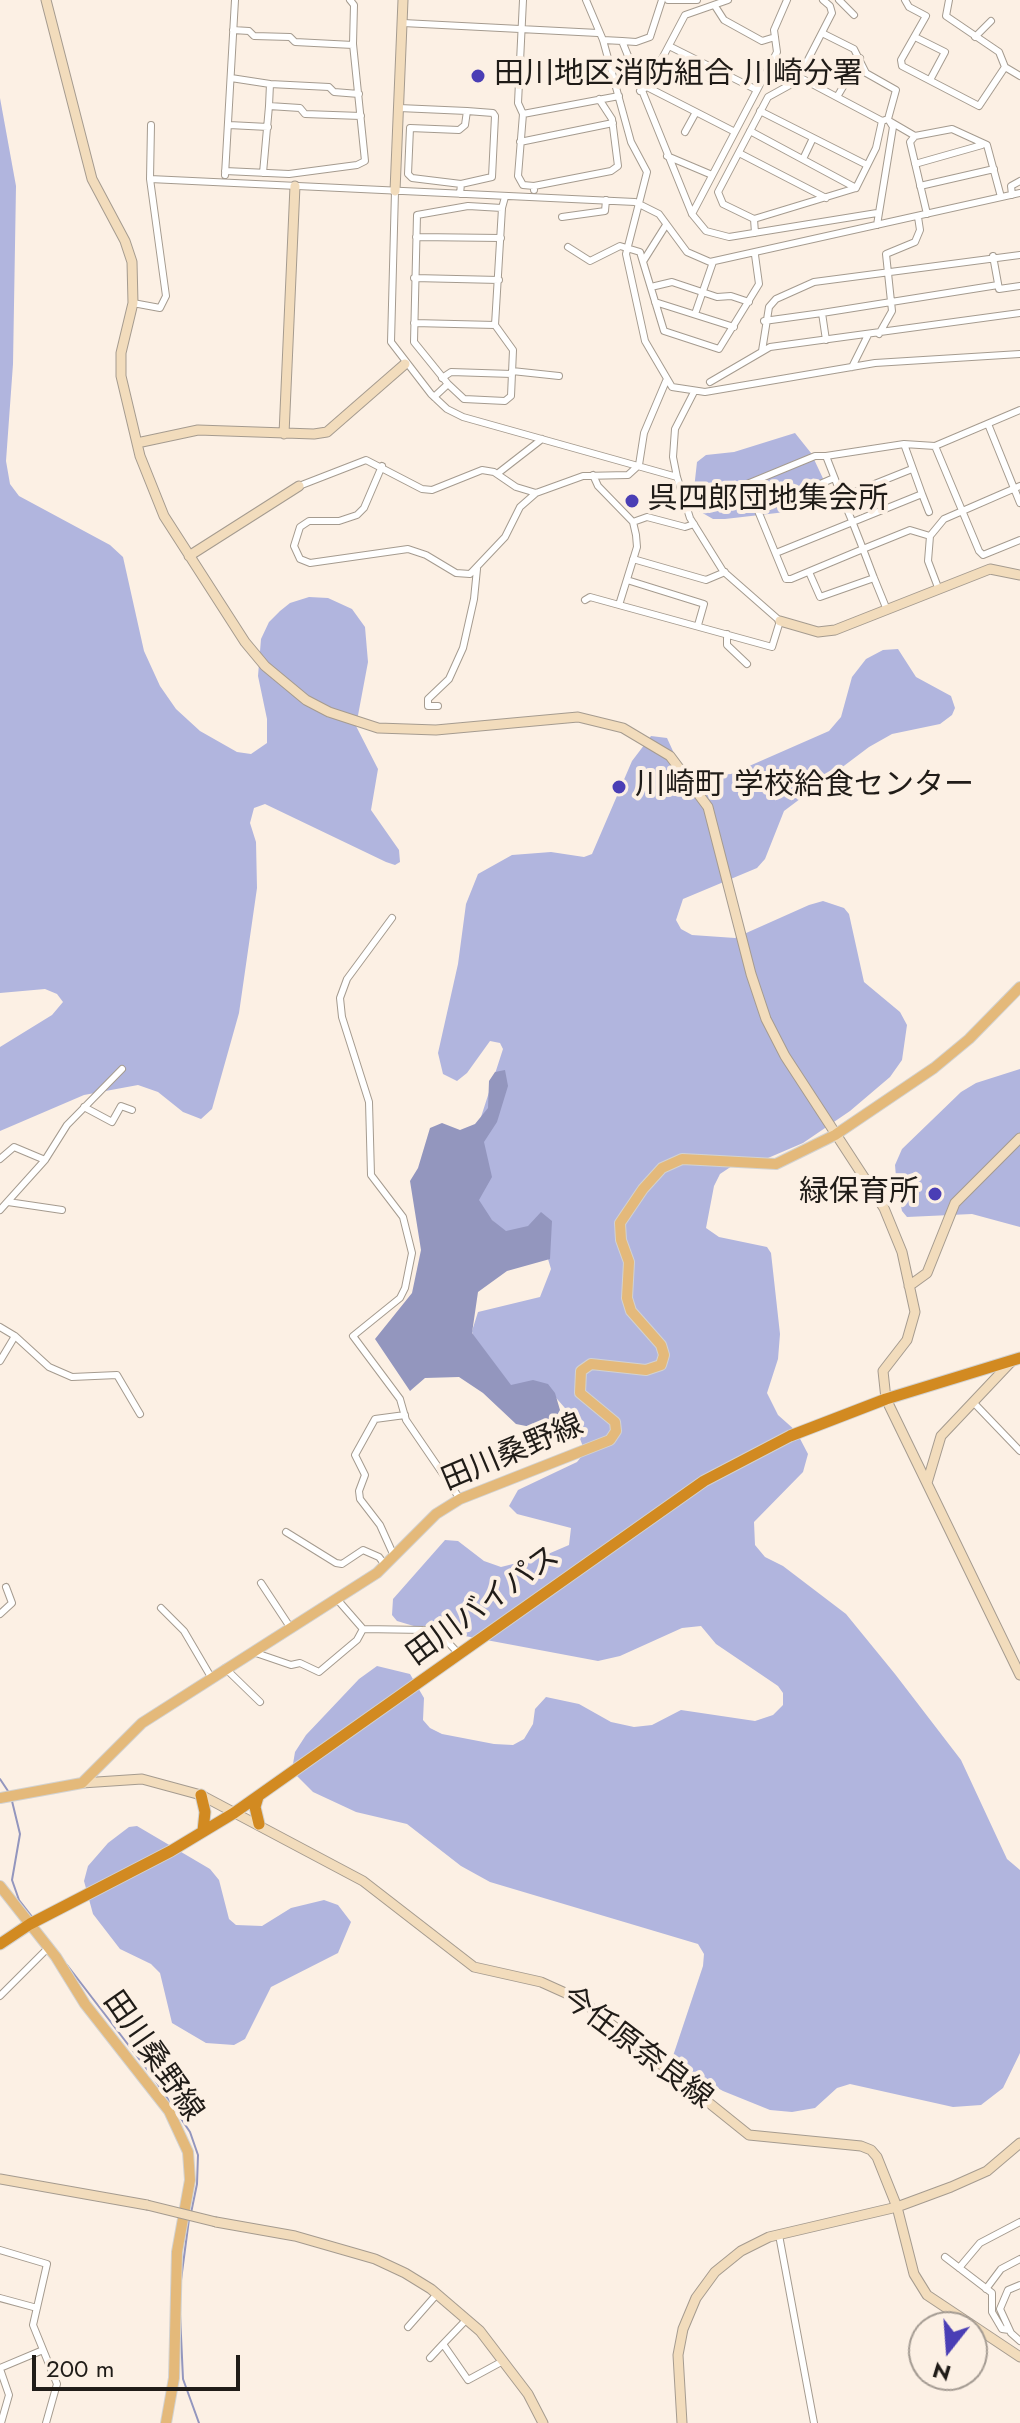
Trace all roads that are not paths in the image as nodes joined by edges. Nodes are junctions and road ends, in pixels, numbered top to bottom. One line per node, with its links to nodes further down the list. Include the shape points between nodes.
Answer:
1 (46, 0): 121 (street, via 92,179 132,262)
2 (235, 0): 22 (street)
3 (350, 0): 30 (street)
4 (403, 0): 20 (street)
5 (523, 0): 21 (street)
6 (586, 0): 23 (street)
7 (662, 0): 29 (street, via 650,37)
8 (668, 0): 16 (street)
9 (697, 0): 16 (street)
10 (728, 0): 17 (street)
11 (787, 0): 25 (street)
12 (823, 0): 24 (street, via 832,13)
13 (839, 0): 18 (street)
14 (905, 0): 26 (street, via 926,16)
15 (949, 0): 27 (street, via 946,16)
16 (677, 1)
17 (715, 6): 25 (street, via 724,20 762,41); 31 (street, via 685,15)
18 (854, 15)
19 (991, 21): 27 (street)
20 (403, 23): 21 (street); 46 (street)
21 (522, 29): 23 (street); 50 (street, via 518,103)
22 (233, 30): 30 (street, via 295,42); 36 (street)
23 (598, 33): 28 (street)
24 (822, 33): 32 (street, via 854,49); 35 (street)
25 (775, 37): 40 (street, via 777,52)
26 (915, 37): 37 (street, via 902,66); 37 (street, via 945,52)
27 (975, 37): 33 (street, via 999,52)
28 (603, 40): 29 (street); 42 (street)
29 (622, 41): 39 (street)
30 (353, 45): 41 (street)
31 (669, 46): 39 (street); 40 (street)
32 (860, 58): 43 (street); 52 (street, via 866,73 896,90)
33 (1005, 67): 34 (street); 37 (street, via 979,106)
34 (1020, 76)
35 (799, 77): 43 (street); 48 (street, via 793,86 768,97)
36 (231, 78): 38 (street); 55 (street)
37 (930, 80)
38 (270, 84): 41 (street); 45 (street)
39 (644, 89): 49 (street); 65 (street)
40 (757, 90): 59 (street)
41 (359, 94): 51 (street)
42 (619, 96): 44 (street); 91 (street, via 631,142 647,172)
43 (837, 97): 52 (street)
44 (599, 99): 50 (street); 53 (street)
45 (269, 106): 51 (street, via 300,108 305,114); 56 (street)
46 (399, 108): 47 (street); 82 (street)
47 (467, 111): 77 (street, via 495,116 492,177); 77 (street, via 459,130 410,128 408,174)
48 (760, 111): 57 (street); 61 (street)
49 (696, 112): 58 (street); 59 (street)
50 (523, 114): 62 (street)
51 (361, 116): 71 (street, via 366,158 362,163)
52 (887, 121): 60 (street); 68 (street); 93 (street, via 893,127)
53 (613, 123): 62 (street); 79 (street, via 615,169)
54 (151, 125): 73 (street)
55 (229, 125): 56 (street); 70 (street)
56 (268, 127): 71 (street)
57 (750, 131): 64 (street); 66 (street)
58 (685, 132)
59 (735, 132): 72 (street)
60 (915, 136): 63 (street, via 952,129); 67 (street, via 910,142)
61 (813, 138): 66 (street); 68 (street)
62 (520, 142): 79 (street, via 520,181)
63 (982, 145): 67 (street); 69 (street, via 990,149)
64 (739, 153): 88 (street); 98 (street, via 718,197)
65 (667, 156): 72 (street); 94 (street)
66 (803, 159): 81 (street)
67 (915, 164): 80 (street)
68 (867, 165): 81 (street)
69 (994, 169): 80 (street); 86 (street)
70 (225, 171): 71 (street); 75 (street)
71 (261, 173): 76 (street)
72 (712, 175): 94 (street)
73 (150, 179): 75 (street); 121 (street, via 165,304 153,309)
74 (1020, 181): 84 (street, via 1011,186)
75 (224, 183): 76 (street)
76 (258, 184): 78 (street)
77 (461, 184): 83 (street)
78 (295, 186): 82 (street); 146 (street)
79 (534, 186): 87 (street)
80 (920, 186): 95 (street)
81 (856, 188): 88 (street)
82 (395, 191): 83 (street); 134 (street, via 388,326)
83 (460, 194): 85 (street)
84 (1016, 194): 86 (street); 90 (street)
85 (505, 197): 87 (street); 92 (street)
86 (1001, 197): 95 (street)
87 (533, 198): 89 (street)
88 (826, 198): 98 (street)
89 (606, 200): 91 (street); 96 (street, via 605,211)
90 (1020, 201)
91 (641, 203): 99 (street, via 653,208); 105 (street)
92 (502, 208): 102 (street, via 420,211); 103 (street)
93 (877, 213): 100 (street); 101 (street)
94 (692, 214): 101 (street, via 713,235)
95 (927, 214): 97 (street)
96 (562, 217)
97 (918, 217): 100 (street); 111 (street, via 918,237 886,254)
98 (754, 219): 101 (street)
99 (666, 225): 109 (street); 110 (street, via 687,252)
100 (877, 225): 106 (street)
101 (755, 233)
102 (416, 237): 103 (street); 112 (street)
103 (501, 238): 113 (street)
104 (568, 247): 105 (street, via 590,261 612,248)
105 (628, 247): 109 (street); 139 (street, via 645,341)
106 (755, 255): 110 (street); 119 (street, via 760,278)
107 (1020, 255): 108 (street)
108 (993, 256): 111 (street); 114 (street)
109 (644, 260): 116 (street)
110 (713, 262): 117 (street)
111 (887, 273): 120 (street); 125 (street, via 814,282 776,299)
112 (414, 278): 113 (street); 126 (street)
113 (499, 280): 127 (street)
114 (998, 285): 115 (street); 120 (street)
115 (1020, 286)
116 (651, 287): 117 (street, via 672,282); 118 (street)
117 (702, 293): 119 (street); 124 (street)
118 (655, 302): 124 (street); 128 (street, via 664,331 714,349 723,347)
119 (749, 302): 128 (street)
120 (891, 302): 122 (street); 129 (street, via 892,311)
121 (133, 303): 148 (street, via 121,376)
122 (822, 313): 125 (street); 131 (street)
123 (1020, 313): 129 (street)
124 (695, 314): 128 (street)
125 (764, 321): 132 (street)
126 (414, 323): 127 (street); 138 (street, via 415,348)
127 (495, 325): 136 (street, via 513,350)
128 (734, 327)
129 (879, 334): 130 (street)
130 (868, 335): 131 (street); 135 (street)
131 (826, 340): 132 (street)
132 (762, 351): 140 (street)
133 (1020, 354): 135 (street)
134 (405, 364): 143 (street); 146 (street, via 335,427 314,434)
135 (852, 367): 142 (street)
136 (512, 372): 137 (street); 138 (street, via 451,372); 141 (street, via 511,396 505,401 464,399)
137 (559, 376)
138 (442, 378): 141 (street)
139 (666, 381): 142 (street); 152 (street, via 644,433)
140 (710, 382)
141 (448, 384): 143 (street)
142 (694, 392): 157 (street, via 675,429)
143 (434, 397): 147 (street, via 463,417)
144 (1020, 410): 145 (street)
145 (988, 424): 150 (street); 161 (street)
146 (284, 434): 148 (street, via 198,430)
147 (542, 439): 152 (street); 155 (street)
148 (137, 443): 177 (street, via 164,516)
149 (904, 444): 150 (street); 151 (street); 154 (street)
150 (935, 446): 167 (street)
151 (826, 456): 158 (street); 160 (street, via 815,456)
152 (639, 465): 156 (street, via 628,475); 157 (street)
153 (382, 466): 155 (street, via 432,490 469,473); 159 (street, via 359,461); 179 (street, via 357,515 309,521 300,527 294,546 300,559 310,563 408,549 466,575)
154 (912, 469): 163 (street); 165 (street)
155 (497, 474): 162 (street)
156 (593, 475): 162 (street); 171 (street)
157 (677, 477): 172 (street)
158 (834, 478): 165 (street); 168 (street)
159 (299, 486): 177 (street)
160 (748, 487): 164 (street); 168 (street)
161 (1017, 488): 166 (street); 167 (street)
162 (536, 493): 179 (street)
163 (922, 494): 169 (street); 170 (street)
164 (727, 495)
165 (842, 497): 170 (street)
166 (1020, 503)
167 (961, 510): 173 (street, via 944,519); 174 (street, via 983,555)
168 (758, 511): 176 (street)
169 (929, 512)
170 (852, 521): 175 (street); 176 (street)
171 (633, 522): 172 (street, via 647,517 685,527); 178 (street)
172 (694, 524): 180 (street)
173 (930, 536): 175 (street, via 910,530); 185 (street, via 928,561)
174 (1020, 540)
175 (863, 549): 181 (street); 183 (street)
176 (776, 553): 181 (street, via 786,579)
177 (189, 556): 199 (street, via 265,666 329,712 402,731 578,717 623,728 670,756 708,807 766,1019)
178 (633, 559): 180 (street, via 706,580); 184 (street)
179 (477, 565): 193 (street, via 463,648 449,679 428,699 428,706)
180 (725, 572): 189 (street)
181 (809, 572): 183 (street, via 820,597)
182 (1020, 575): 185 (street, via 990,569)
183 (874, 578): 188 (street)
184 (627, 580): 187 (street); 190 (street, via 704,604)
185 (939, 590): 188 (street)
186 (585, 600): 187 (street)
187 (619, 605): 190 (street)
188 (887, 610): 189 (street, via 818,632)
189 (780, 621): 191 (street, via 772,647)
190 (698, 625): 191 (street)
191 (727, 634): 192 (street, via 727,645)
192 (747, 664)
193 (438, 706)
194 (392, 918): 216 (street, via 347,979 340,998 369,1102 371,1175 403,1217 412,1253 400,1298 353,1336 400,1399)
195 (1020, 987): 199 (main road, 田川桑野線, via 934,1068)
196 (122, 1069): 197 (street)
197 (84, 1107): 198 (street, via 112,1122 121,1106); 202 (street)
198 (132, 1110)
199 (835, 1135): 206 (street, via 893,1224); 219 (main road, 田川桑野線, via 776,1164 682,1159 662,1168 620,1223 629,1262 627,1298 639,1323 661,1345 661,1365 646,1370 591,1364 581,1371 580,1393 615,1422 610,1440)
200 (1020, 1138): 206 (street, via 955,1203 927,1273)
201 (0, 1159): 202 (street, via 14,1147)
202 (45, 1160): 203 (street)
203 (8, 1202): 204 (street); 205 (street)
204 (0, 1210)
205 (62, 1210)
206 (909, 1286): 213 (street, via 913,1323 883,1371)
207 (0, 1327): 208 (street)
208 (15, 1336): 210 (street); 215 (street, via 49,1367 72,1377 117,1375)
209 (0, 1344): 210 (street)
210 (7, 1349): 212 (street)
211 (1017, 1359): 213 (highway, 田川バイパス); 214 (street)
212 (0, 1361)
213 (886, 1399): 218 (street); 235 (highway, 田川バイパス, via 790,1436 704,1481)
214 (973, 1402): 217 (street); 218 (street, via 941,1436)
215 (140, 1414)
216 (405, 1415): 219 (street); 221 (street, via 375,1419 355,1455 365,1475 360,1499)
217 (1020, 1451)
218 (927, 1483): 237 (street)
219 (460, 1499): 221 (main road, 田川桑野線, via 436,1514)
220 (286, 1532): 222 (street, via 336,1563 363,1550)
221 (394, 1556): 222 (main road, 田川桑野線)
222 (385, 1565): 227 (main road, 田川桑野線)
223 (261, 1583): 226 (street)
224 (6, 1587): 229 (street, via 12,1603)
225 (259, 1592): 226 (street)
226 (268, 1593): 231 (street)
227 (336, 1598): 231 (main road, 田川桑野線); 232 (street)
228 (161, 1608): 233 (street)
229 (0, 1614)
230 (193, 1624): 233 (street)
231 (290, 1627): 234 (main road, 田川桑野線)
232 (363, 1629): 234 (street, via 319,1672); 235 (street, via 425,1630 444,1638)
233 (184, 1631): 238 (street)
234 (251, 1652): 236 (main road, 田川桑野線)
235 (459, 1654): 242 (highway, 田川バイパス)
236 (225, 1668): 238 (main road, 田川桑野線); 239 (street)
237 (1020, 1675)
238 (211, 1677): 240 (main road, 田川桑野線, via 142,1723)
239 (260, 1702)
240 (82, 1783): 241 (street, 今任原奈良線, via 142,1779); 243 (main road)
241 (201, 1795): 244 (street, 今任原奈良線); 246 (highway)
242 (258, 1797): 244 (highway, 田川バイパス); 245 (highway)
243 (0, 1798)
244 (234, 1813): 245 (street, 今任原奈良線); 246 (highway, 田川バイパス)
245 (259, 1824): 254 (street, 今任原奈良線, via 363,1881 474,1967 541,1982 581,2000 749,2135 871,2150)
246 (203, 1831): 248 (highway, 田川バイパス)
247 (0, 1886): 248 (main road, 田川桑野線)
248 (30, 1924): 249 (highway, 田川バイパス); 250 (main road, 田川桑野線)
249 (0, 1944)
250 (48, 1948): 251 (street); 278 (main road, 田川桑野線, via 169,2111 188,2152 190,2180 177,2252 174,2378)
251 (0, 1996)
252 (1020, 2143): 254 (street, via 987,2171)
253 (0, 2179): 263 (street, bridge, via 295,2236 375,2259)
254 (897, 2207): 256 (street); 272 (street, 今任原奈良線, via 914,2274 927,2295)
255 (1020, 2222): 260 (street, via 980,2243)
256 (779, 2235): 280 (street, via 741,2251 715,2272 696,2298 678,2355); 281 (street)
257 (0, 2250): 265 (street, via 47,2264)
258 (945, 2257): 260 (street)
259 (1020, 2259): 262 (street, via 1001,2269)
260 (959, 2268): 262 (street)
261 (1020, 2285): 268 (street, via 1003,2297 1000,2309)
262 (986, 2289): 268 (street, via 992,2293 992,2312 1002,2329)
263 (437, 2294): 266 (street); 267 (street)
264 (0, 2298): 265 (street)
265 (37, 2308): 271 (street, via 33,2325)
266 (467, 2319): 270 (street); 274 (street)
267 (408, 2327)
268 (1009, 2330): 269 (street)
269 (1020, 2341)
270 (443, 2344): 273 (street); 274 (street, via 468,2380)
271 (43, 2350): 275 (street); 277 (street, via 57,2384)
272 (1020, 2357)
273 (430, 2358)
274 (503, 2361): 279 (street)
275 (0, 2369): 276 (street, via 9,2395)
276 (1, 2423)
277 (46, 2423)
278 (166, 2423)
279 (543, 2423)
280 (682, 2423)
281 (814, 2423)

